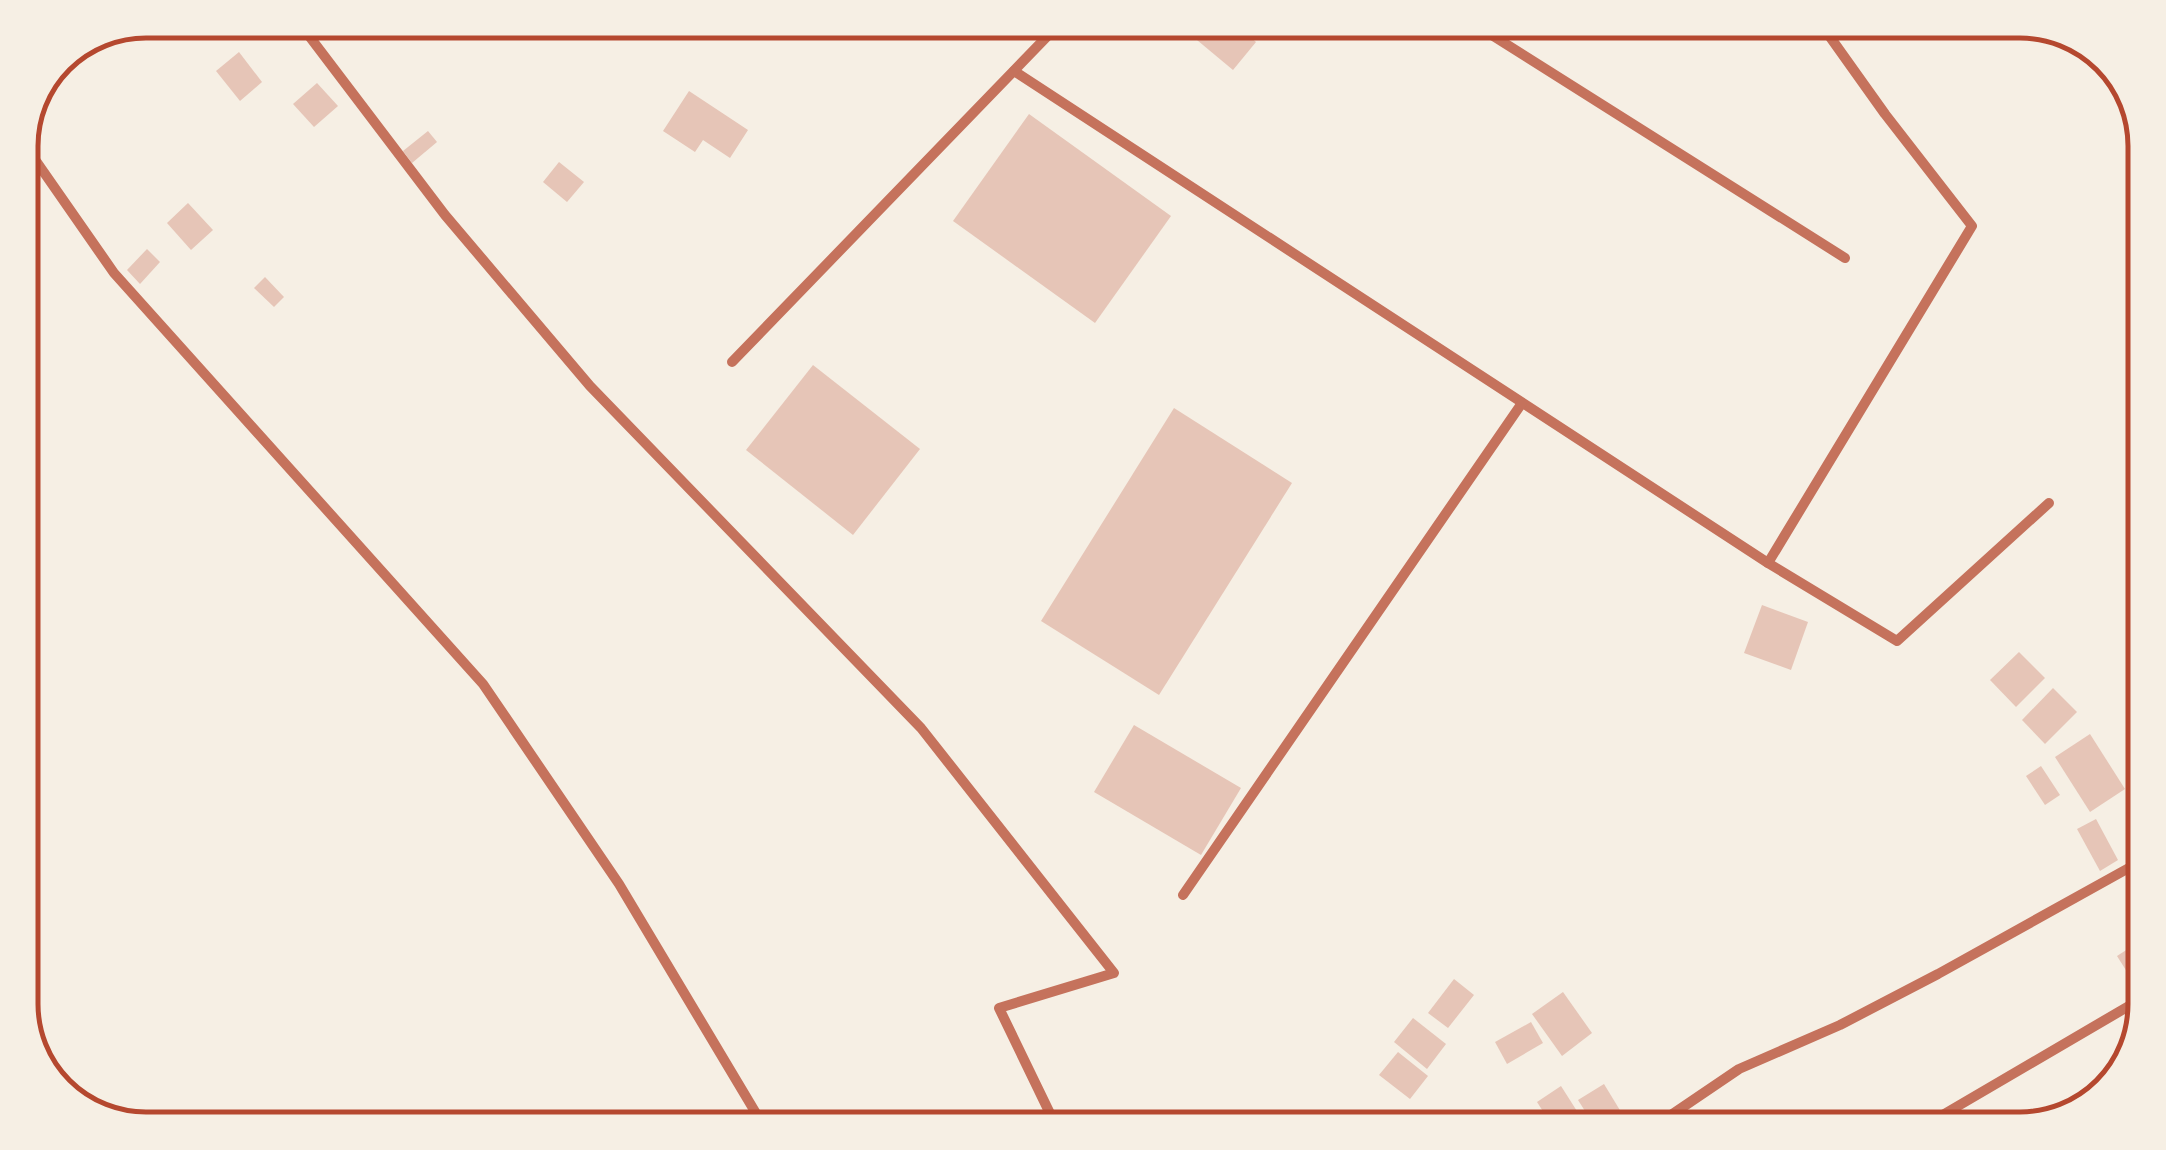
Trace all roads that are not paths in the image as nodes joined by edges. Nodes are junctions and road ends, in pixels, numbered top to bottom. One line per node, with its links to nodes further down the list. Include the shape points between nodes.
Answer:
1 (311, 38): 16 (street, via 445,215 590,386 921,728 1114,973 999,1008)
2 (1046, 38): 5 (street)
3 (1497, 38): 7 (street)
4 (1831, 38): 11 (street, via 1972,226)
5 (1014, 71): 8 (street); 9 (street)
6 (38, 164): 15 (street, via 114,274 482,684 619,884)
7 (1845, 258)
8 (732, 362)
9 (1522, 404): 11 (street); 13 (street)
10 (2049, 503): 11 (street, via 1897,641)
11 (1768, 564)
12 (2128, 868): 17 (street, via 1840,1025 1739,1070)
13 (1183, 895)
14 (2128, 1007): 18 (street)
15 (755, 1112)
16 (1049, 1112)
17 (1676, 1112)
18 (1948, 1112)

